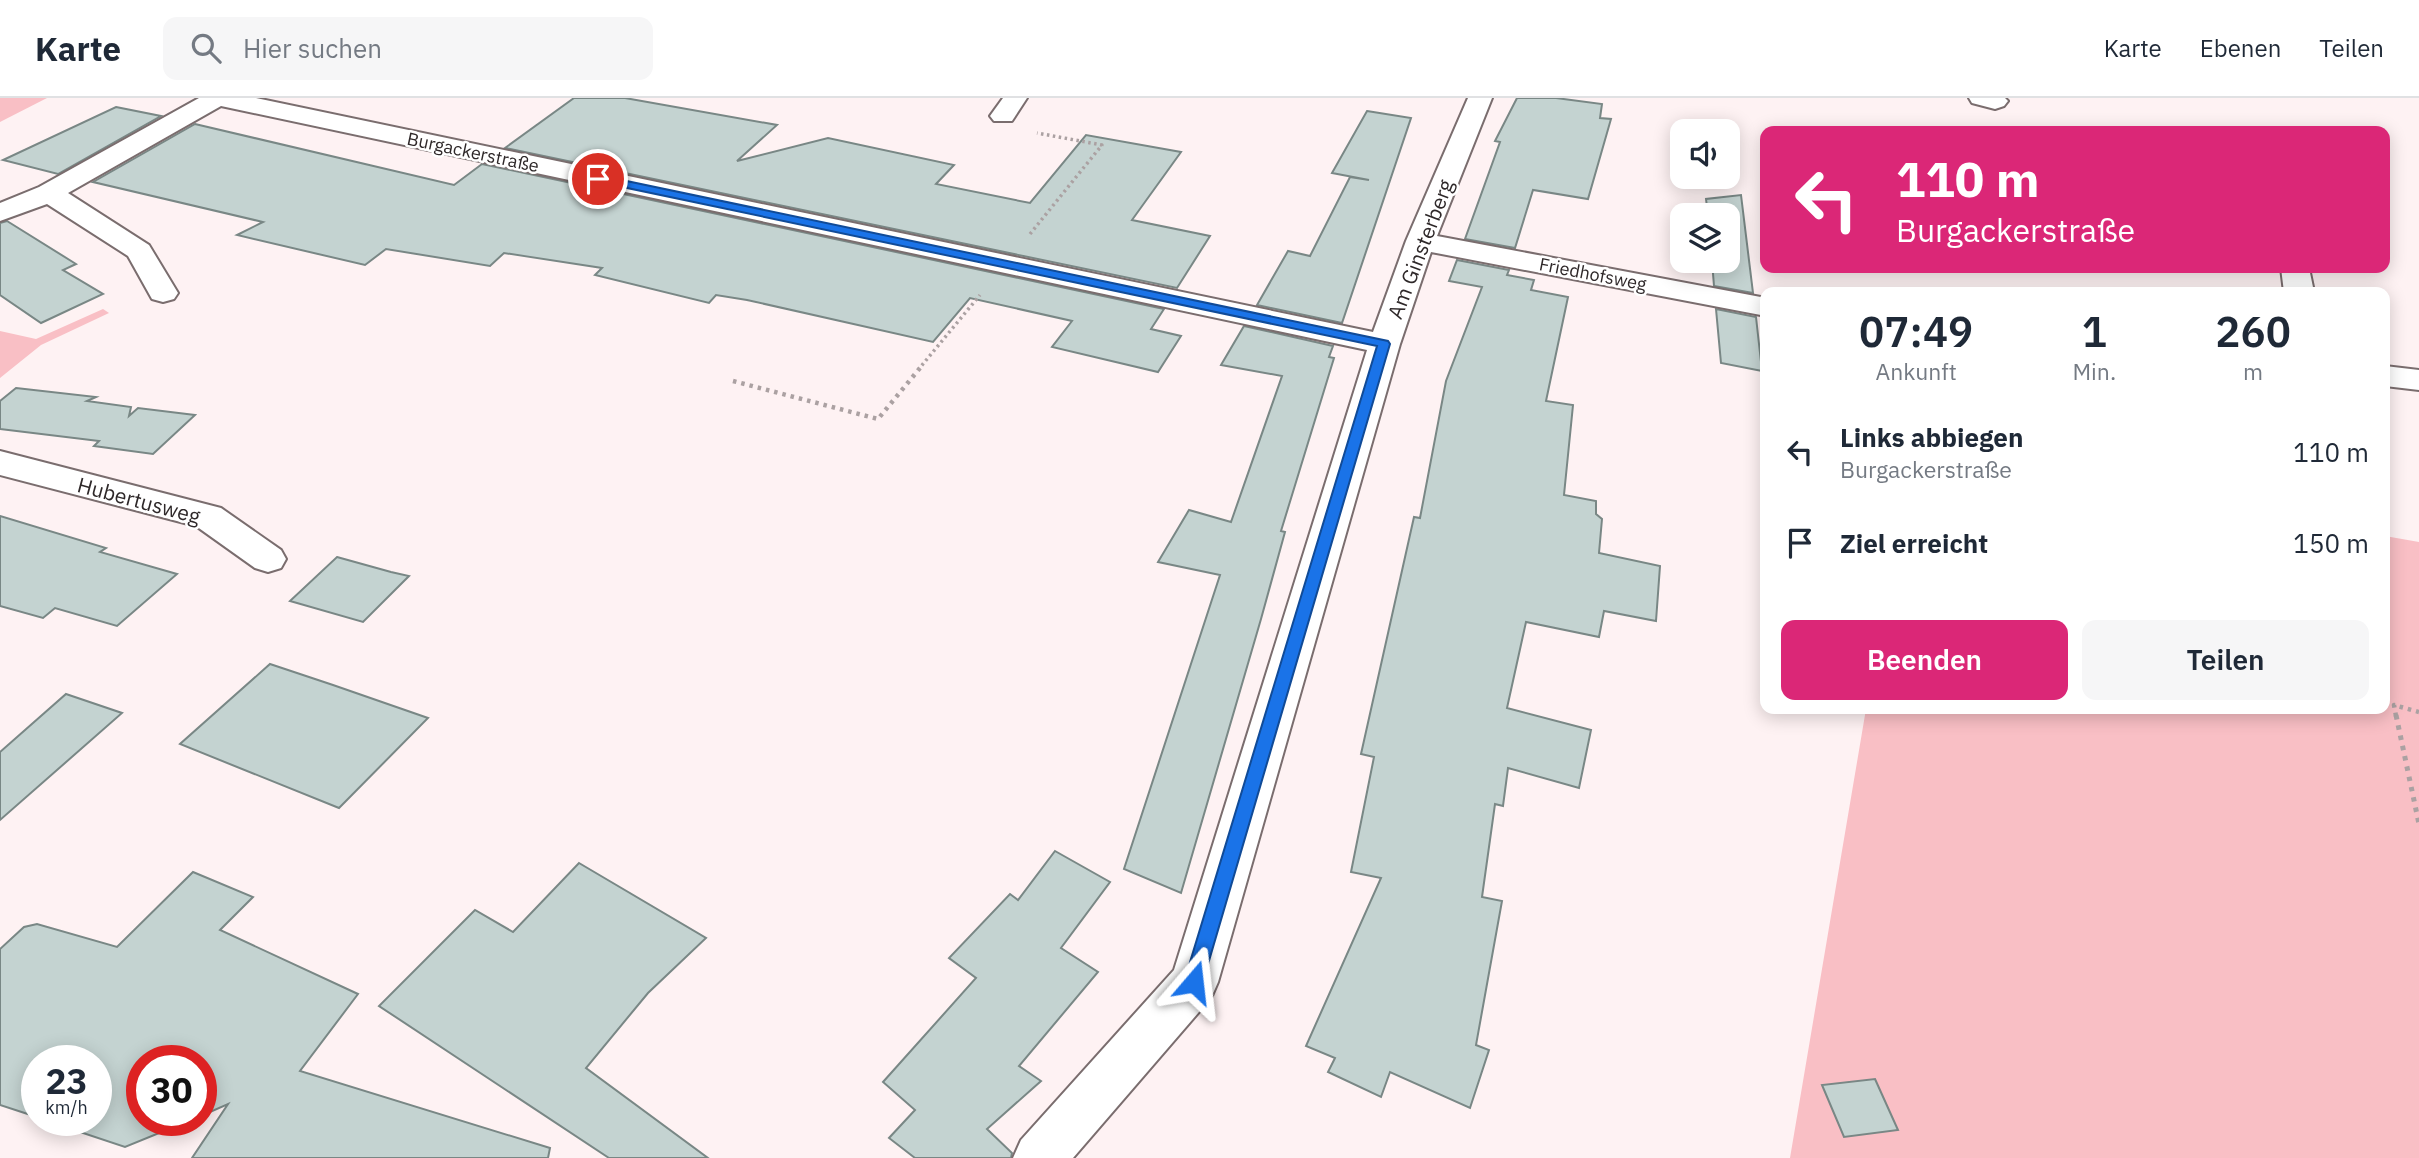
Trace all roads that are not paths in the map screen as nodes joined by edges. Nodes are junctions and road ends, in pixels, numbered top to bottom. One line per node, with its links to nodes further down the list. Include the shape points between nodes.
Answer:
1 (218, 98): 3 (street); 8 (street, Burgackerstraße)
2 (1480, 98): 5 (street, Am Ginsterberg)
3 (50, 193): 4 (street); 6 (street, via 139,251)
4 (0, 213)
5 (1420, 240): 7 (street, Friedhofsweg); 8 (street, Am Ginsterberg)
6 (163, 293)
7 (1760, 306)
8 (1384, 344): 13 (street, Am Ginsterberg, via 1194,982)
9 (2390, 377): 10 (street)
10 (2419, 380)
11 (0, 463): 12 (street, Hubertusweg, via 208,517)
12 (268, 559)
13 (1039, 1158)

